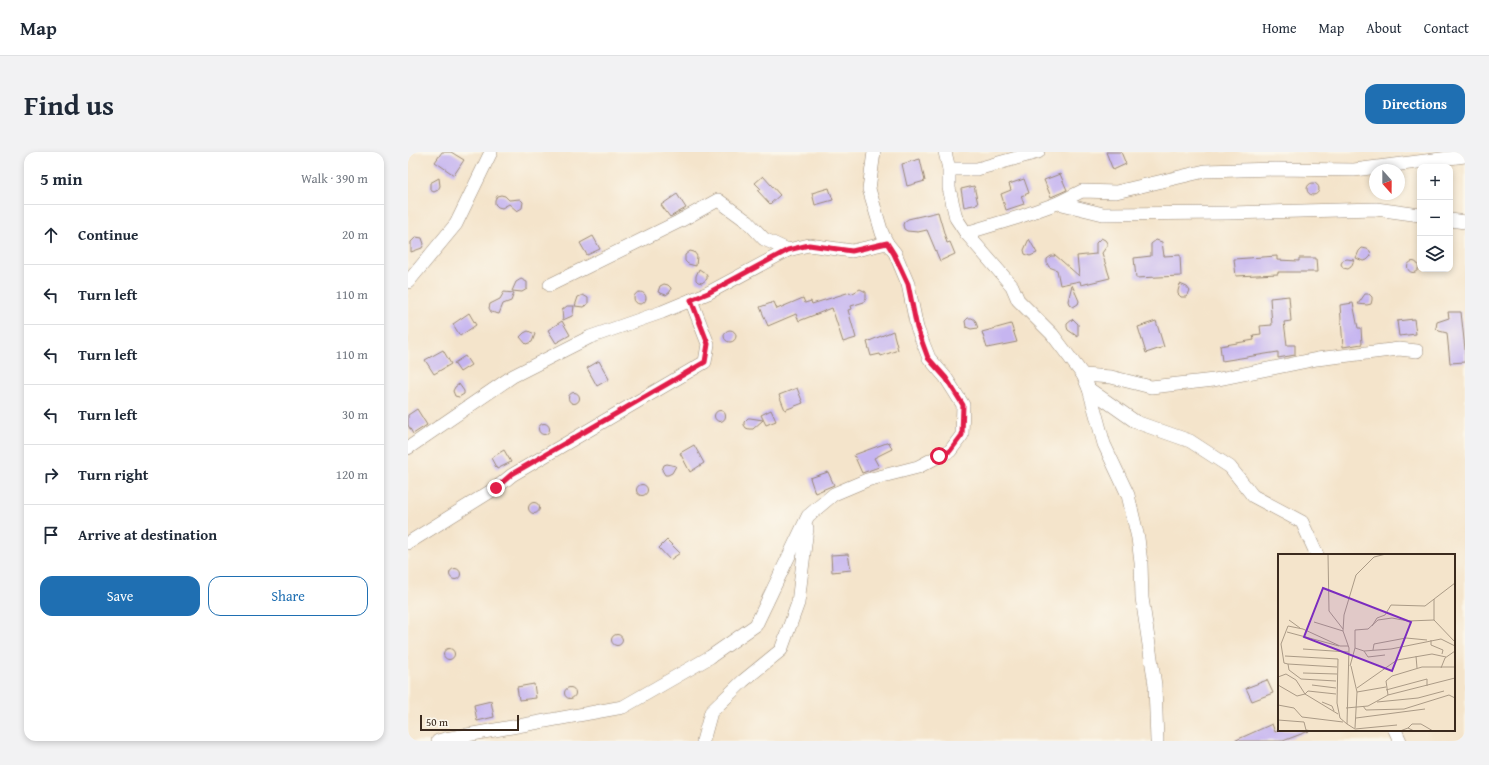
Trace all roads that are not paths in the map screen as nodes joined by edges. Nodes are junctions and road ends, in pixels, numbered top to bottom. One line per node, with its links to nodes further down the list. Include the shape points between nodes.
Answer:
1 (491, 152): 14 (street, via 456,224)
2 (874, 152): 12 (street, via 869,190)
3 (945, 152): 6 (street)
4 (1038, 152): 6 (street, via 977,169)
5 (1465, 156): 7 (street, via 1354,170 1205,171 1116,192 1082,191)
6 (949, 169): 11 (street, via 949,188 956,218)
7 (1058, 203): 8 (street, via 1103,214 1376,209); 11 (street)
8 (1417, 216)
9 (1453, 220): 10 (street)
10 (1465, 222)
11 (966, 233): 18 (street, via 1012,286 1018,300 1052,334)
12 (887, 243): 13 (street, via 852,251 809,245); 21 (street, via 908,284 917,328 928,358 946,378 963,405 962,435 950,451 918,467 867,480 834,494)
13 (788, 250): 15 (street, via 764,238 748,222 718,200); 16 (street)
14 (408, 282)
15 (550, 285)
16 (691, 300): 20 (street, via 590,337 513,376); 22 (street, via 708,344 705,362 512,474 496,488)
17 (1417, 351): 18 (street, via 1399,349 1317,359 1214,380 1151,387 1111,377)
18 (1083, 374): 19 (street)
19 (1089, 389): 23 (street, via 1136,422 1190,441 1230,467 1253,496 1302,522); 27 (street, via 1104,444 1128,495 1138,538 1142,598 1155,685)
20 (408, 448)
21 (808, 516): 25 (street, via 756,625 710,657 623,707); 26 (street, via 798,603 781,650 711,712)
22 (408, 543)
23 (1317, 554)
24 (1395, 731): 28 (street)
25 (438, 741)
26 (703, 741)
27 (1157, 741)
28 (1400, 741)

